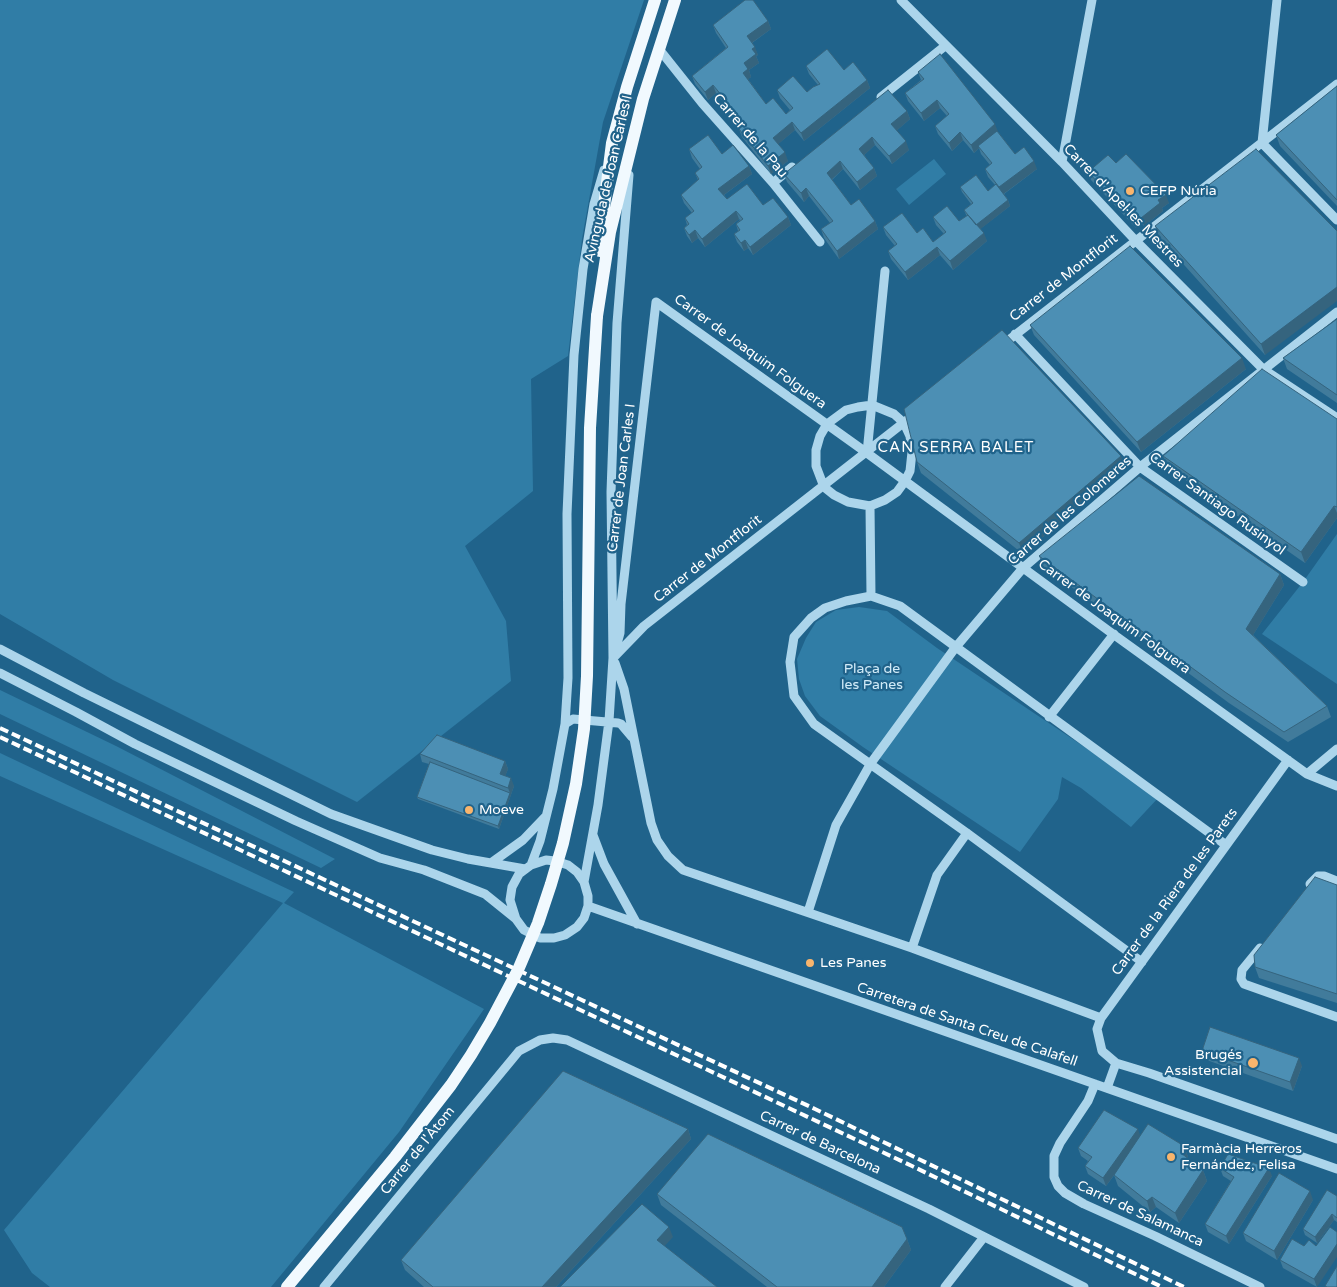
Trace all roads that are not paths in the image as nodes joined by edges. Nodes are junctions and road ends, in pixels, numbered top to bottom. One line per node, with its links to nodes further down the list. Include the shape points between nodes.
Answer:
1 (656, 0): 10 (main road, Avinguda de Joan Carles I)
2 (676, 0): 7 (main road, Avinguda de Joan Carles I)
3 (901, 0): 6 (street, Carrer d'Apel·les Mestres)
4 (1092, 0): 14 (street)
5 (1277, 0): 11 (street)
6 (945, 46): 9 (street); 14 (street, Carrer d'Apel·les Mestres)
7 (658, 49): 12 (main road, Avinguda de Joan Carles I); 15 (street, Carrer de la Pau)
8 (1337, 84): 11 (street, Carrer de Montflorit)
9 (872, 104)
10 (612, 143): 22 (main road, Avinguda de Joan Carles I, via 601,230); 46 (street, Avinguda de Joan Carles I, via 594,204 574,354 567,514 568,678)
11 (1262, 143): 16 (street); 17 (street, Carrer de Montflorit)
12 (631, 147): 22 (main road, Avinguda de Joan Carles I, via 610,232); 42 (street, via 617,323 611,492)
13 (803, 159): 15 (street)
14 (1062, 162): 17 (street, Carrer d'Apel·les Mestres)
15 (773, 183): 18 (street, Carrer de la Pau)
16 (1337, 220)
17 (1135, 240): 23 (street, Carrer de Montflorit); 25 (street, Carrer d'Apel·les Mestres)
18 (820, 242)
19 (885, 271): 26 (street)
20 (656, 302): 30 (street, Carrer de Joaquim Folguera); 42 (street, Carrer de Joan Carles I, via 620,633)
21 (1337, 312): 25 (street, Carrer de les Colomeres)
22 (597, 316): 78 (main road, bridge, via 590,428 584,729 572,801 551,884 518,970 471,1055 395,1157)
23 (1015, 334): 24 (street, Carrer de Montflorit); 32 (street, Carrer Santiago Rusinyol)
24 (992, 352)
25 (1264, 369): 28 (street, Carrer d'Apel·les Mestres); 32 (street, Carrer de les Colomeres)
26 (872, 405): 29 (street, via 894,414); 30 (street, via 846,410); 31 (street)
27 (923, 408): 29 (street)
28 (1337, 418)
29 (904, 423): 31 (street, Carrer de Montflorit); 33 (street, via 912,452 910,471)
30 (827, 424): 31 (street, Carrer de Joaquim Folguera); 34 (street, via 816,450 816,466)
31 (867, 453): 33 (street, Carrer de Joaquim Folguera); 34 (street, Carrer de Montflorit)
32 (1140, 467): 36 (street, Carrer de les Colomeres); 37 (street, Carrer Santiago Rusinyol)
33 (905, 481): 35 (street, via 897,492); 36 (street, Carrer de Joaquim Folguera)
34 (824, 487): 35 (street, via 848,502); 42 (street, Carrer de Montflorit, via 644,626)
35 (870, 506): 38 (street)
36 (1023, 568): 39 (street, Carrer de Joaquim Folguera); 40 (street, Carrer de les Colomeres)
37 (1303, 582)
38 (871, 596): 40 (street, via 900,606); 50 (street, via 825,608 811,618 794,637 790,662 794,696 814,724)
39 (1114, 634): 44 (street); 49 (street, Carrer de Joaquim Folguera)
40 (955, 648): 44 (street); 50 (street, Carrer de les Colomeres)
41 (0, 649): 57 (street, via 331,814 432,850)
42 (613, 658): 45 (street); 47 (street, via 624,689)
43 (0, 673): 64 (street, via 144,749 296,821 380,858 424,870 484,894)
44 (1049, 717): 56 (street)
45 (609, 721): 46 (street, via 573,719); 47 (street, via 621,724); 55 (street)
46 (565, 724): 53 (street, Avinguda de Joan Carles I)
47 (634, 740): 63 (street, via 651,823 668,856 683,870)
48 (1337, 749): 51 (street)
49 (1288, 760): 51 (street, Carrer de Joaquim Folguera); 56 (street, Carrer de la Riera de les Parets)
50 (871, 763): 54 (street); 63 (street, Carrer de les Colomeres, via 836,826)
51 (1307, 774): 52 (street, Carrer de Joaquim Folguera)
52 (1337, 786)
53 (546, 815): 57 (street, via 522,840); 58 (street, Avinguda de Joan Carles I, via 540,841)
54 (967, 833): 67 (street, via 937,875); 68 (street)
55 (593, 835): 60 (street); 65 (street, via 604,864)
56 (1226, 845): 68 (street, Carrer de la Riera de les Parets)
57 (491, 863): 58 (street)
58 (528, 867): 60 (street, via 546,860 555,861 568,865); 64 (street, via 519,874 512,887 510,900)
59 (1337, 881): 61 (street, via 1318,876)
60 (584, 882): 62 (street)
61 (1302, 895)
62 (588, 906): 64 (street, via 577,928 554,938 540,938 524,930); 65 (street, Carretera de Santa Creu de Calafell)
63 (808, 912): 67 (street)
64 (516, 919)
65 (637, 924): 73 (street, Carretera de Santa Creu de Calafell)
66 (1266, 940): 69 (street, via 1242,970 1244,984)
67 (912, 948): 70 (street)
68 (1142, 962): 70 (street, Carrer de la Riera de les Parets)
69 (1337, 1017)
70 (1102, 1018): 72 (street, Carrer de la Riera de les Parets, via 1097,1030 1100,1045)
71 (540, 1040): 77 (street, Carrer de Barcelona, via 567,1040); 79 (street, Carrer de l'Àtom, via 519,1052 507,1065)
72 (1116, 1063): 74 (street); 75 (street)
73 (1095, 1084): 74 (street, Carretera de Santa Creu de Calafell); 82 (street, Carrer de Salamanca, via 1054,1156 1054,1177 1058,1186 1065,1194 1084,1204)
74 (1107, 1088): 76 (street, Carretera de Santa Creu de Calafell)
75 (1337, 1139)
76 (1337, 1169)
77 (984, 1237): 80 (street); 81 (street, Carrer de Barcelona)
78 (287, 1287)
79 (324, 1287)
80 (946, 1287)
81 (1084, 1287)
82 (1260, 1287)

